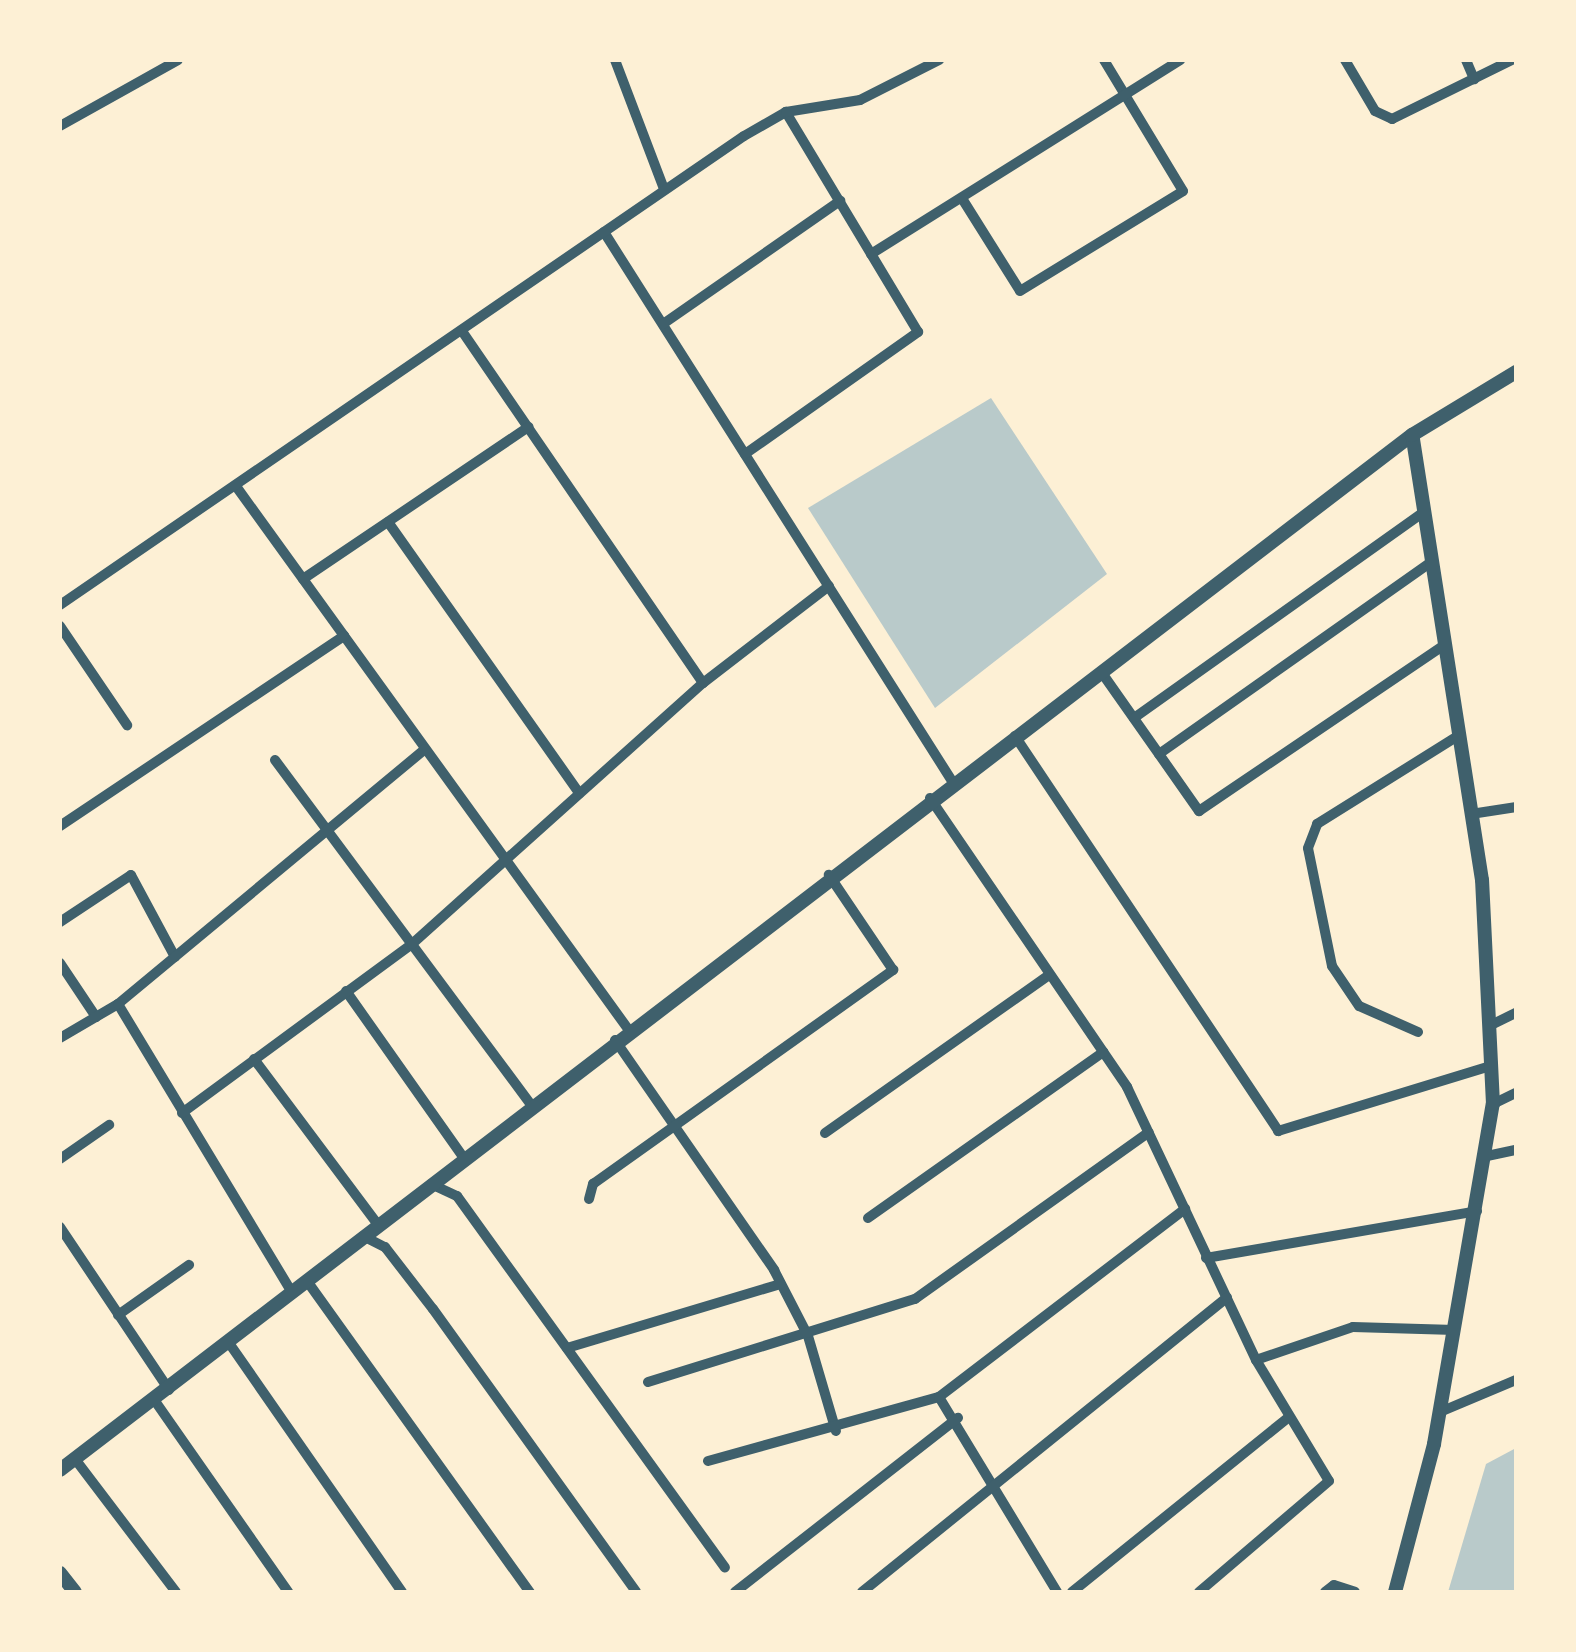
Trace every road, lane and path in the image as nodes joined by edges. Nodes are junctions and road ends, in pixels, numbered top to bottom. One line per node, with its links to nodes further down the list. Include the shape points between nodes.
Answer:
1 (178, 60): 12 (street)
2 (615, 60): 13 (street)
3 (939, 60): 11 (street, via 860,100)
4 (1104, 60): 10 (street)
5 (1180, 60): 10 (street)
6 (1345, 60): 9 (street, via 1375,111 1392,119)
7 (1466, 60): 9 (street)
8 (1512, 60): 9 (street)
9 (1474, 78)
10 (1126, 97): 14 (street); 14 (street, via 1183,191 1020,291)
11 (786, 112): 13 (street); 15 (street)
12 (60, 126)
13 (664, 189): 16 (street)
14 (963, 200): 17 (street)
15 (840, 202): 17 (street); 18 (street)
16 (604, 232): 18 (street); 19 (street)
17 (871, 254): 23 (street, via 918,332)
18 (663, 324): 23 (street)
19 (464, 334): 21 (street); 24 (street)
20 (1516, 372): 22 (street)
21 (528, 428): 26 (street); 35 (street)
22 (1412, 435): 25 (street); 34 (street)
23 (746, 454): 29 (street)
24 (238, 489): 28 (street); 30 (street)
25 (1422, 513): 27 (street); 36 (street)
26 (388, 522): 28 (street); 44 (street)
27 (1428, 564): 33 (street); 41 (street)
28 (303, 579): 32 (street)
29 (829, 586): 35 (street); 43 (street)
30 (60, 606)
31 (60, 626): 37 (street)
32 (344, 636): 40 (street); 48 (street)
33 (1441, 647): 39 (street); 41 (street, via 1199,811)
34 (1102, 672): 36 (street); 38 (street)
35 (704, 683): 44 (street)
36 (1134, 718): 41 (street)
37 (127, 725)
38 (1015, 736): 43 (street); 67 (street, via 1278,1131)
39 (1458, 736): 47 (street); 62 (street, via 1317,824 1308,848 1332,966 1359,1006)
40 (425, 748): 49 (street); 50 (street)
41 (1159, 754)
42 (275, 760): 49 (street)
43 (952, 781): 45 (street)
44 (579, 792): 50 (street)
45 (930, 798): 51 (street); 56 (street)
46 (1516, 807): 47 (street)
47 (1471, 814): 61 (street)
48 (60, 826)
49 (327, 830): 53 (street); 54 (street)
50 (506, 860): 53 (street); 63 (street)
51 (828, 874): 63 (street); 72 (street, via 893,970)
52 (60, 922): 54 (street, via 131,875)
53 (412, 944): 57 (street); 69 (street)
54 (174, 957): 58 (street)
55 (60, 964): 60 (street)
56 (1049, 976): 65 (street); 75 (street)
57 (346, 991): 66 (street); 78 (street)
58 (118, 1004): 60 (street); 71 (street)
59 (1516, 1013): 61 (street)
60 (96, 1017): 64 (street)
61 (1489, 1026): 67 (street)
62 (1418, 1032)
63 (621, 1034): 69 (street); 72 (street)
64 (60, 1038)
65 (1103, 1052): 74 (street); 84 (street)
66 (254, 1058): 71 (street); 85 (street)
67 (1491, 1066): 70 (street)
68 (1516, 1093): 70 (street)
69 (529, 1102): 78 (street)
70 (1492, 1104): 77 (street)
71 (182, 1113): 92 (street)
72 (680, 1123): 81 (street, via 593,1184); 91 (street)
73 (109, 1125): 79 (street)
74 (1150, 1132): 82 (street); 96 (street, via 938,1286)
75 (825, 1133)
76 (1516, 1150): 77 (street)
77 (1487, 1156): 83 (street)
78 (463, 1158): 80 (street)
79 (60, 1160)
80 (430, 1184): 85 (street); 98 (street, via 457,1196)
81 (589, 1198)
82 (1185, 1208): 88 (street); 103 (street)
83 (1476, 1211): 88 (street); 95 (street)
84 (868, 1218)
85 (378, 1225): 87 (street)
86 (60, 1227): 94 (street)
87 (364, 1236): 90 (street); 121 (street, via 384,1247 433,1309)
88 (1206, 1258): 93 (street)
89 (190, 1265): 94 (street)
90 (307, 1281): 92 (street); 120 (street)
91 (782, 1284): 96 (street); 98 (street)
92 (292, 1293): 97 (street)
93 (1227, 1298): 99 (street); 112 (street)
94 (118, 1314): 102 (street)
95 (1455, 1330): 99 (street, via 1353,1327); 105 (street)
96 (808, 1336): 101 (street); 108 (street)
97 (230, 1344): 102 (street); 119 (street)
98 (567, 1348): 113 (street)
99 (1256, 1360): 106 (street)
100 (1516, 1380): 105 (street)
101 (648, 1382)
102 (169, 1390): 104 (street)
103 (939, 1397): 107 (street); 108 (street)
104 (155, 1401): 109 (street); 118 (street)
105 (1440, 1412): 115 (street)
106 (1288, 1417): 125 (street); 126 (street, via 1328,1481)
107 (958, 1418): 112 (street); 122 (street)
108 (836, 1431): 110 (street)
109 (76, 1458): 111 (street); 117 (street)
110 (708, 1461)
111 (60, 1470)
112 (998, 1486): 123 (street); 124 (street)
113 (725, 1567)
114 (60, 1573): 116 (street)
115 (1397, 1590)
116 (75, 1592)
117 (176, 1592)
118 (288, 1592)
119 (402, 1592)
120 (530, 1592)
121 (636, 1592)
122 (735, 1592)
123 (862, 1592)
124 (1057, 1592)
125 (1072, 1592)
126 (1199, 1592)
127 (1326, 1592): 128 (street, via 1334,1584)
128 (1355, 1592)

